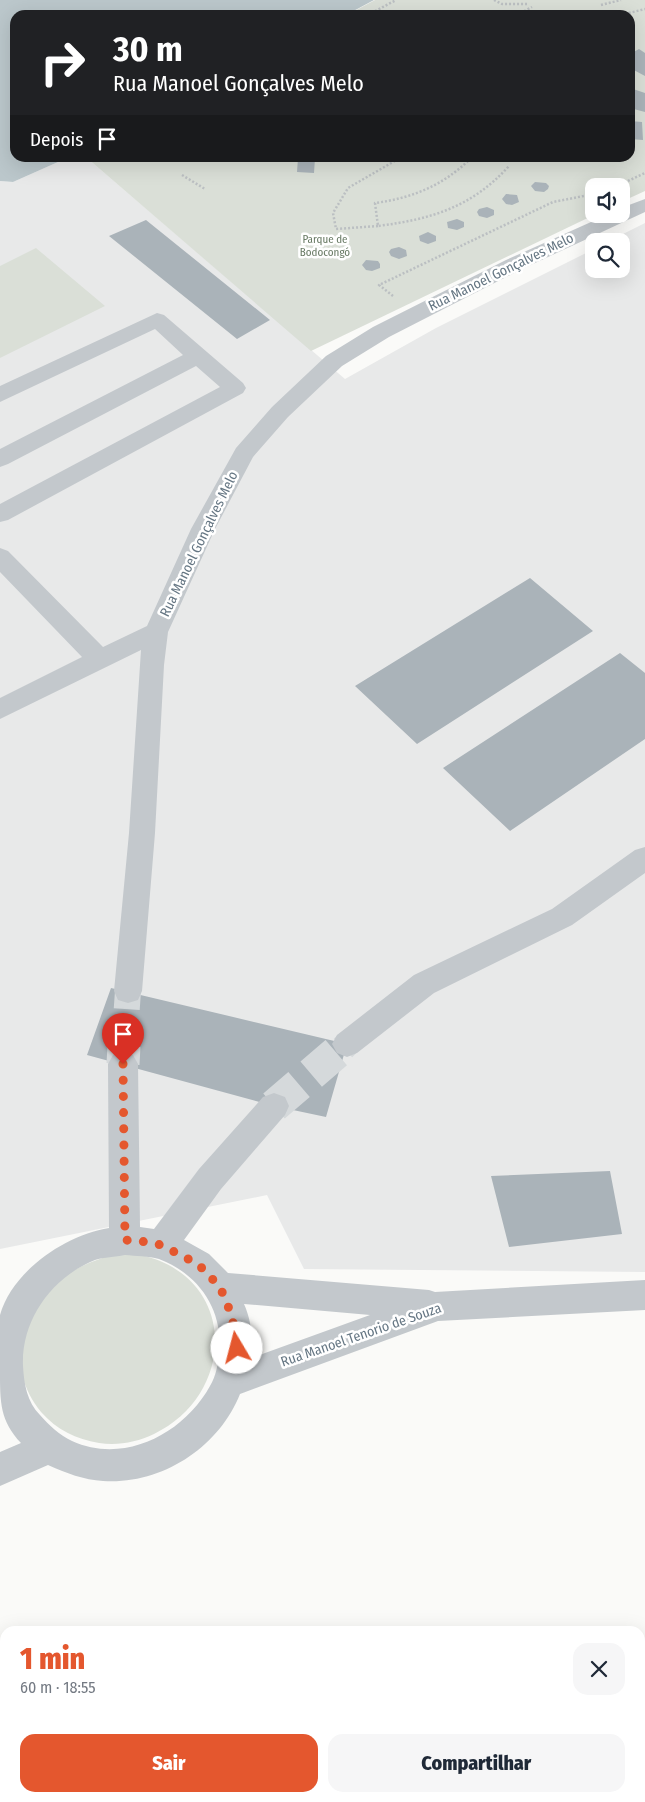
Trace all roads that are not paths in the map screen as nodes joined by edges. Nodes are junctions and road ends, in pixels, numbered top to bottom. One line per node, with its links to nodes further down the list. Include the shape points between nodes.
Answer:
1 (645, 205): 7 (street, Rua Manoel Gonçalves Melo, via 415,314 334,361 280,412 244,453 203,529)
2 (198, 356): 3 (street, via 157,320); 4 (street); 5 (street, via 235,388)
3 (0, 395)
4 (0, 459)
5 (0, 514)
6 (0, 557): 8 (street)
7 (156, 632): 8 (street); 11 (street, Rua Manoel Gonçalves Melo)
8 (100, 660): 9 (street)
9 (0, 709)
10 (645, 858): 12 (street, via 562,917 424,984)
11 (128, 991)
12 (346, 1044)
13 (123, 1064): 15 (street)
14 (274, 1106): 16 (street, via 210,1179)
15 (125, 1240): 16 (street); 20 (street, via 88,1247 55,1265 29,1292)
16 (161, 1245): 17 (street, via 198,1264)
17 (220, 1287): 19 (street); 21 (street, via 232,1316 237,1348)
18 (645, 1296): 19 (street, Rua Manoel Tenorio de Souza)
19 (438, 1306): 21 (street, Rua Manoel Tenorio de Souza)
20 (6, 1330): 22 (street, via 5,1360 10,1393 25,1424)
21 (230, 1382): 22 (street, via 214,1414 187,1441 154,1459 118,1466 82,1462)
22 (50, 1447): 23 (street)
23 (0, 1469)

